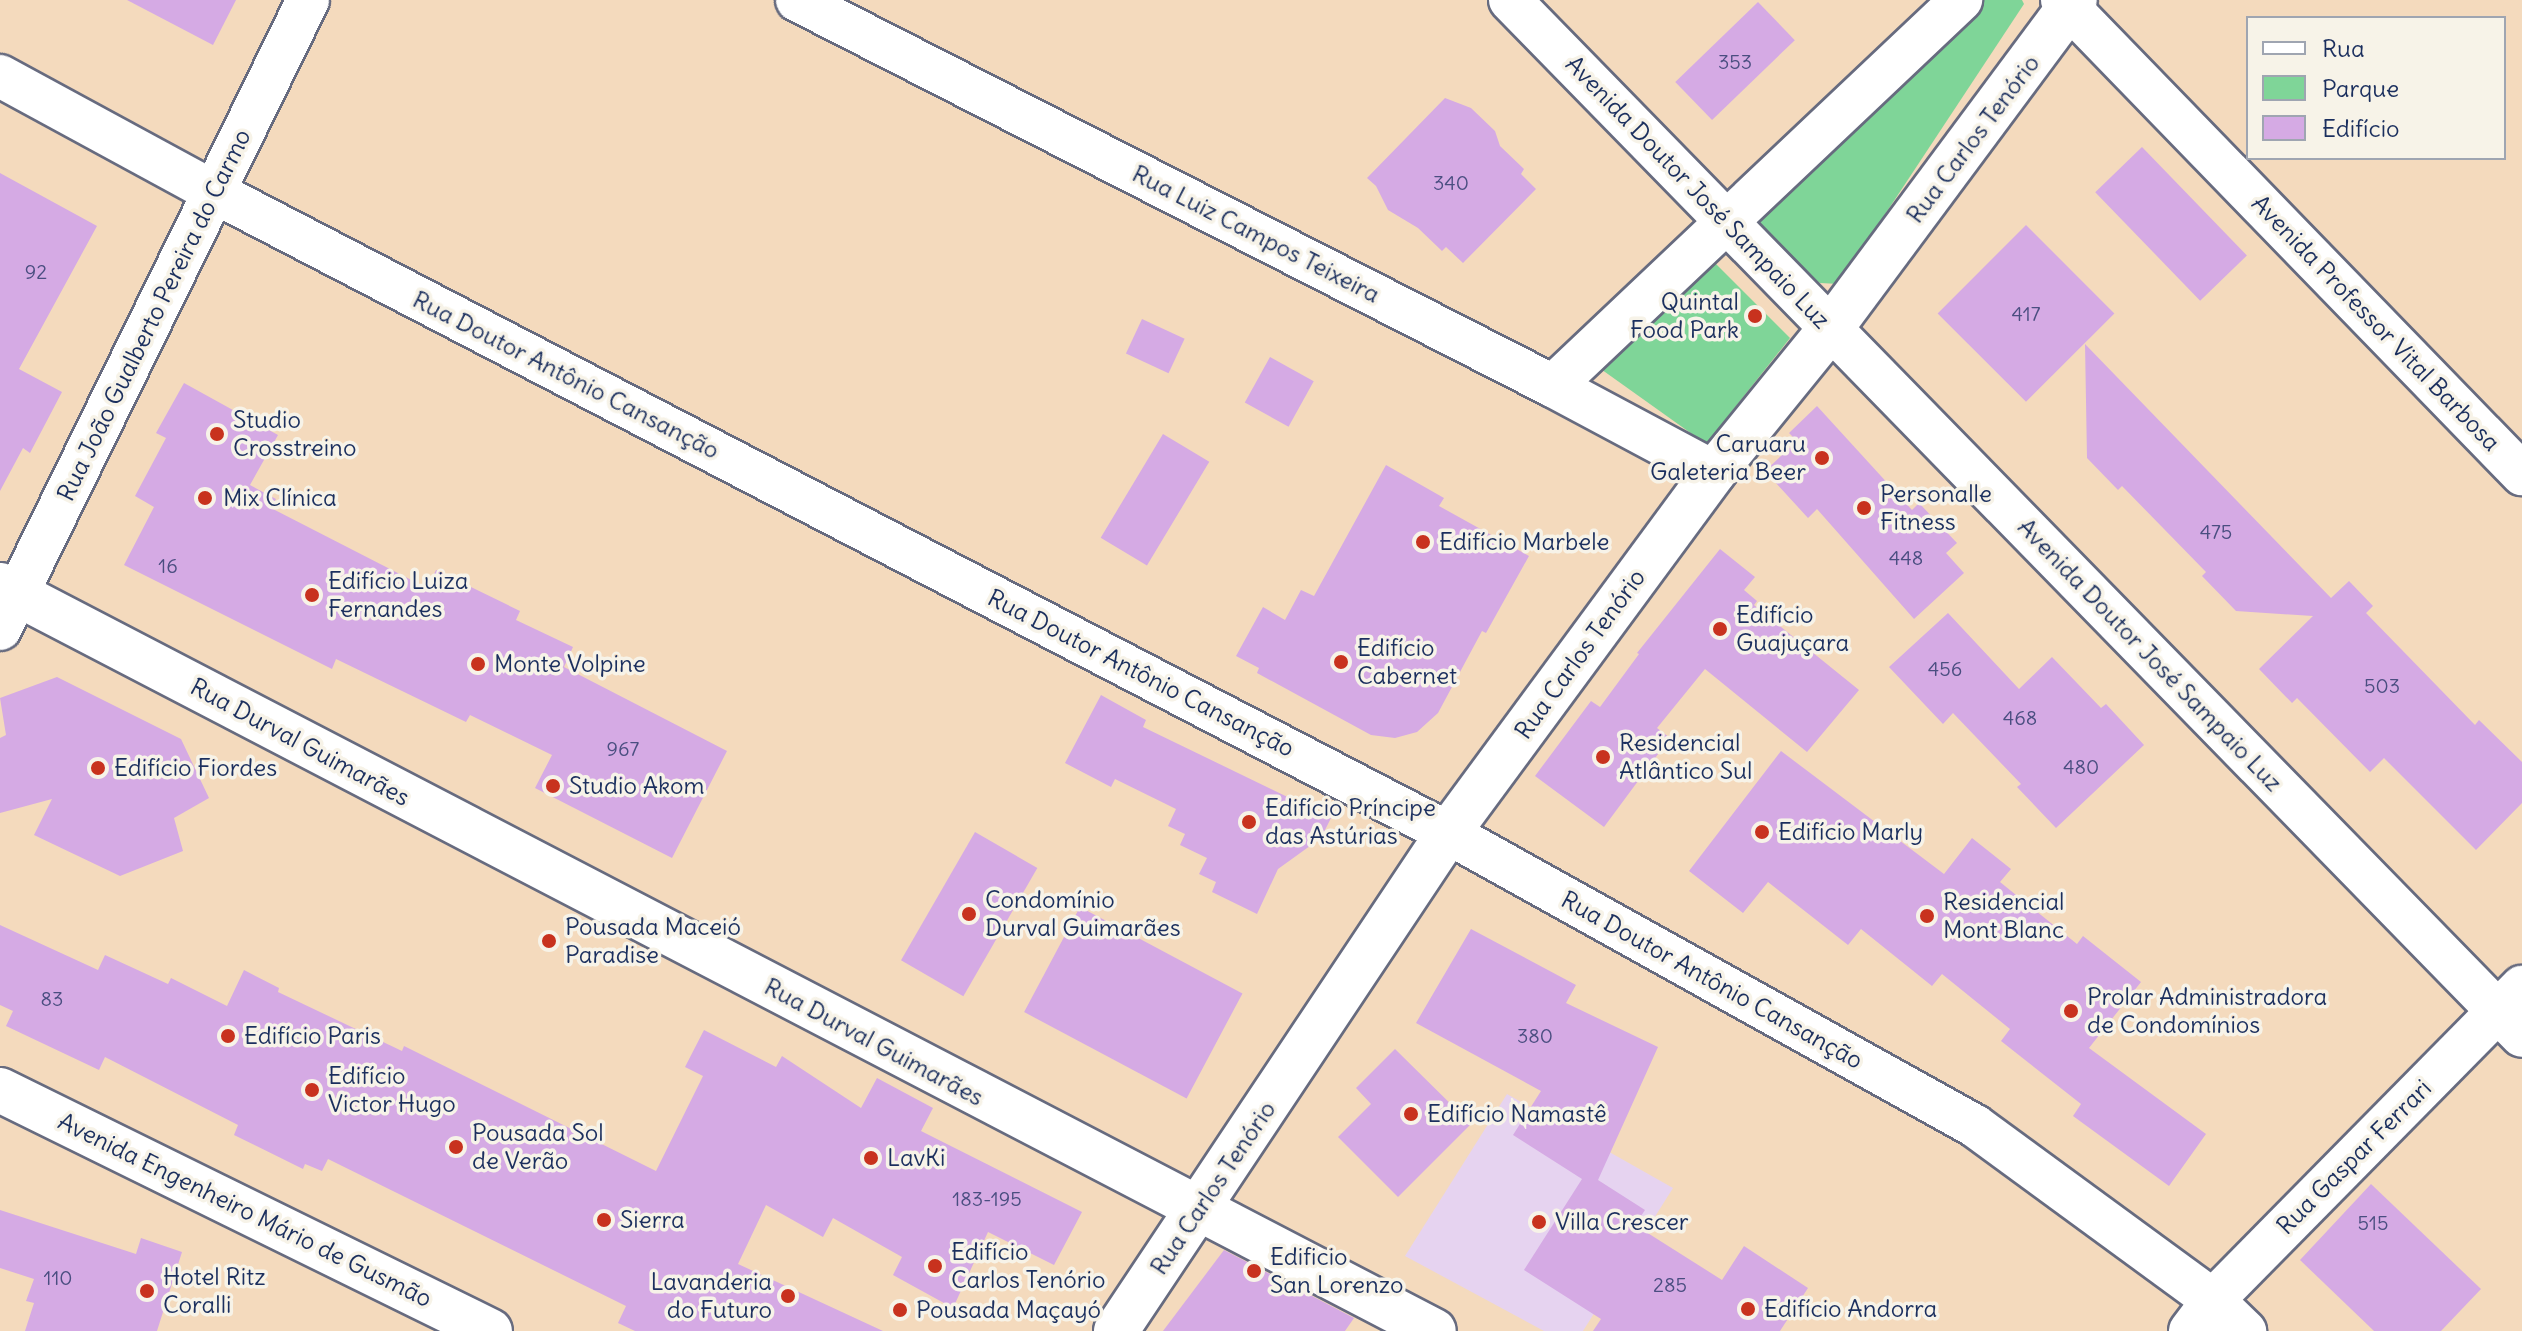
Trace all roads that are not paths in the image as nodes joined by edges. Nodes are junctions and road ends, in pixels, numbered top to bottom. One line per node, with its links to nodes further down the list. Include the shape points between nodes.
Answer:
1 (308, 0): 7 (street, Rua João Gualberto Pereira do Carmo)
2 (797, 0): 10 (street, Rua Luiz Campos Teixeira)
3 (1510, 0): 8 (street, Avenida Doutor José Sampaio Luz)
4 (1961, 0): 8 (street)
5 (2069, 3): 9 (street, Rua Carlos Tenório); 12 (street, Avenida Professor Vital Barbosa)
6 (0, 76): 7 (street, Rua Doutor Antônio Cansanção)
7 (214, 192): 13 (street, Rua João Gualberto Pereira do Carmo); 14 (street, Rua Doutor Antônio Cansanção)
8 (1727, 222): 9 (street, Avenida Doutor José Sampaio Luz); 10 (street)
9 (1831, 328): 11 (street, Rua Carlos Tenório); 15 (street, Avenida Doutor José Sampaio Luz)
10 (1553, 386): 11 (street, Rua Luiz Campos Teixeira)
11 (1714, 472): 14 (street, Rua Carlos Tenório)
12 (2522, 474)
13 (6, 603): 17 (street, Rua Durval Guimarães)
14 (1448, 833): 17 (street, Rua Carlos Tenório); 18 (street, Rua Doutor Antônio Cansanção, via 1975,1126)
15 (2514, 1011): 18 (street, Rua Gaspar Ferrari)
16 (0, 1090): 19 (street, Avenida Engenheiro Mário de Gusmão)
17 (1199, 1212): 20 (street, Rua Carlos Tenório); 21 (street, Rua Durval Guimarães)
18 (2201, 1316): 22 (street, Rua Doutor Antônio Cansanção)
19 (490, 1331)
20 (1116, 1331)
21 (1434, 1331)
22 (2245, 1331)

